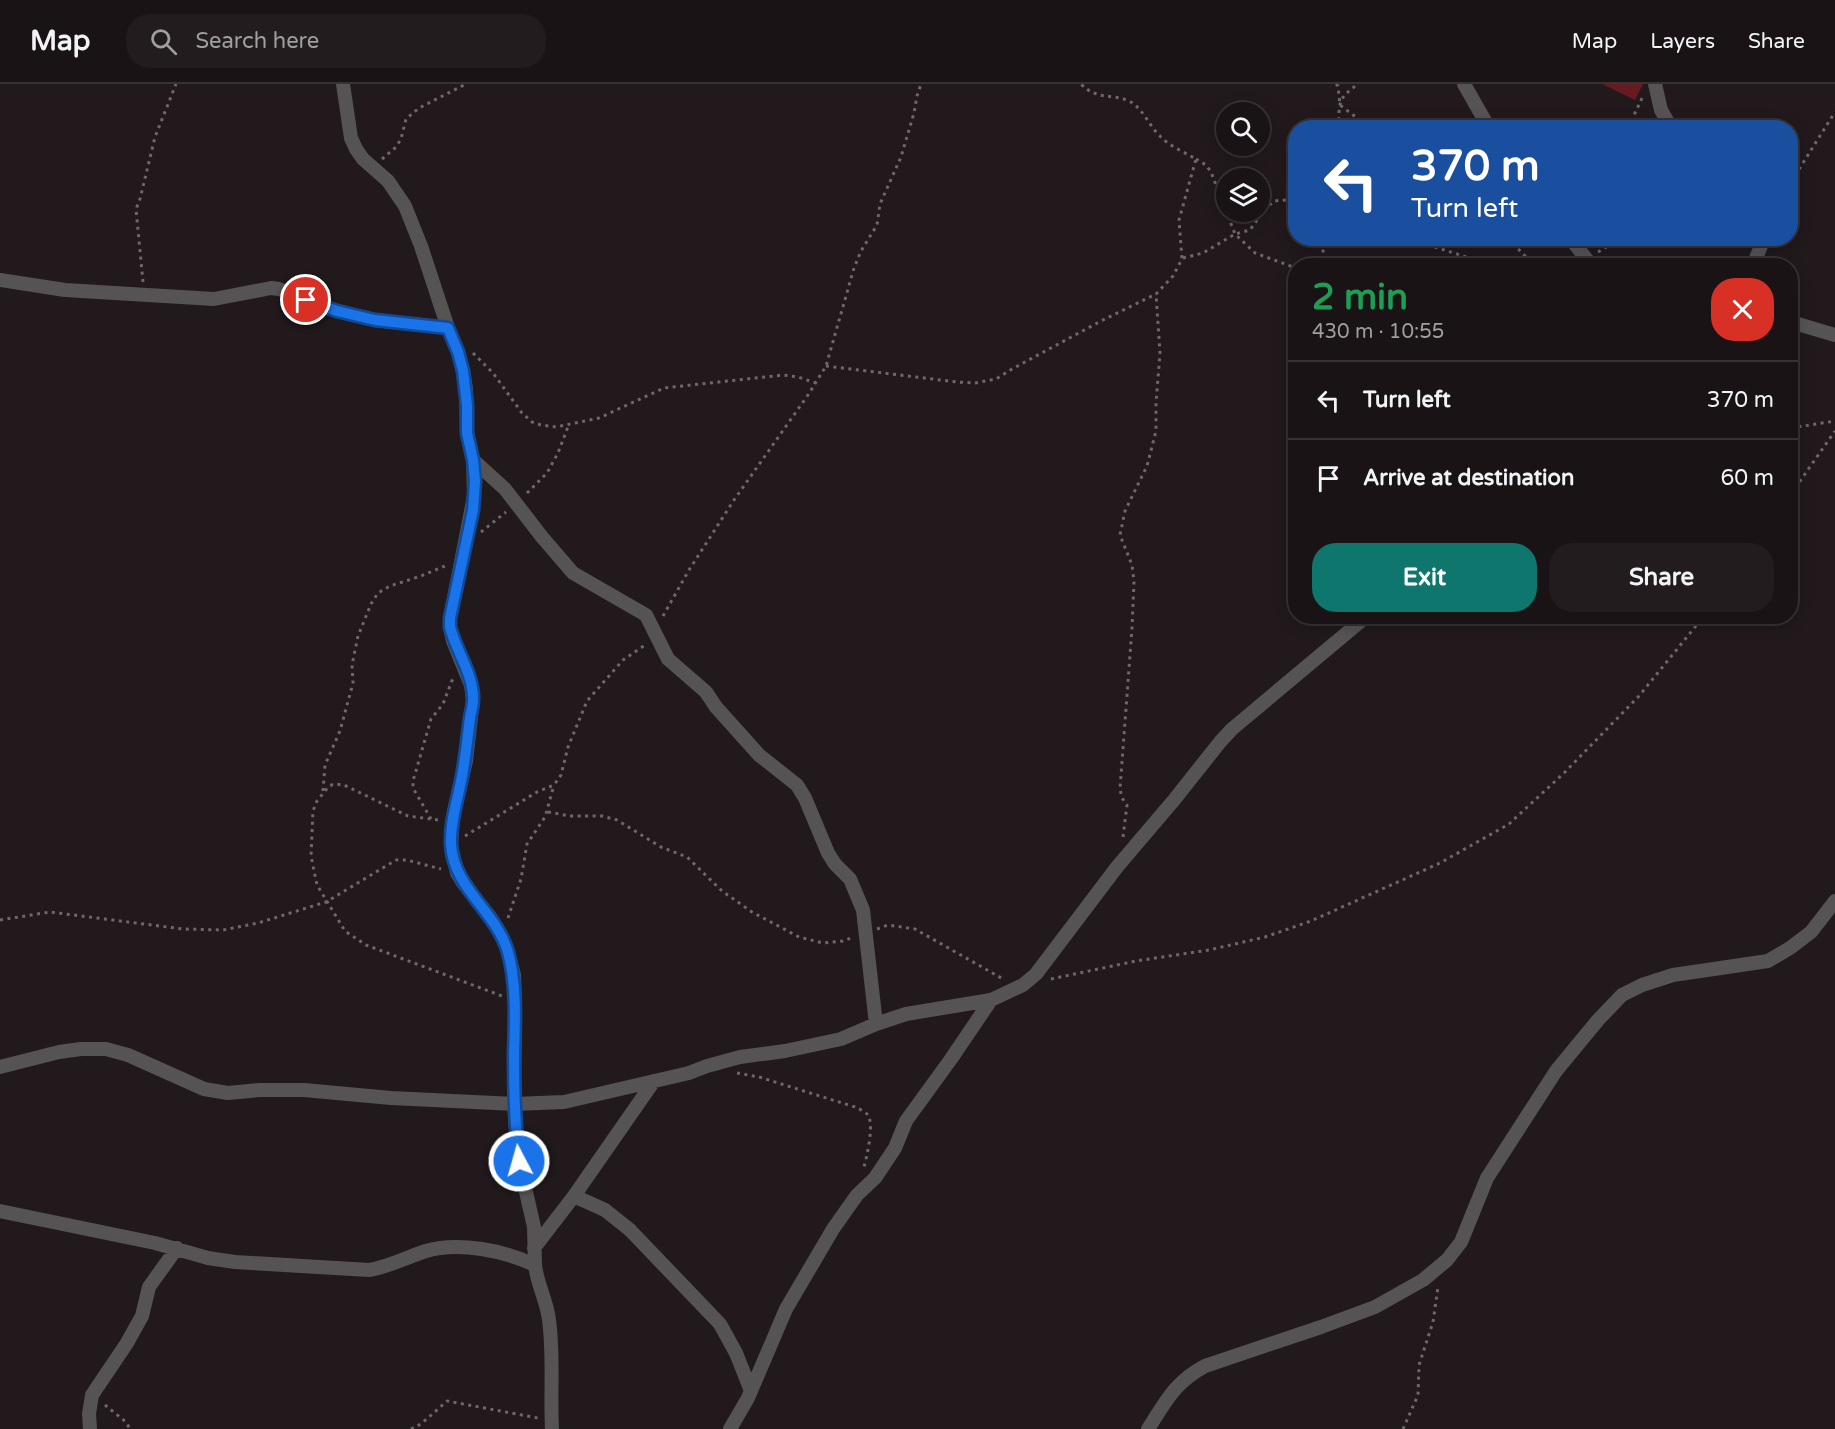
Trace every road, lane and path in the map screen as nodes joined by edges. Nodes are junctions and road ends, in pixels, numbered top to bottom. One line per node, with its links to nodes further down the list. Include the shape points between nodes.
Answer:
1 (176, 84): 35 (path, via 155,137 136,209)
2 (343, 84): 19 (street, via 351,138)
3 (466, 84): 19 (path, via 406,119 396,147)
4 (921, 84): 39 (path, via 901,157 880,204 877,225 854,268)
5 (1081, 84): 18 (path, via 1096,95 1128,100 1159,136)
6 (1336, 84): 11 (path)
7 (1358, 84): 11 (path, via 1344,94)
8 (1464, 84): 15 (street)
9 (1655, 84): 17 (street)
10 (1644, 94): 16 (path)
11 (1340, 105): 13 (path); 14 (path)
12 (1835, 112): 20 (path)
13 (1339, 120)
14 (1360, 120)
15 (1484, 120)
16 (1632, 120)
17 (1667, 120)
18 (1196, 159): 22 (path, via 1211,172); 31 (path, via 1179,220)
19 (373, 169): 37 (street, via 388,181 405,206)
20 (1798, 171)
21 (1288, 200): 22 (path, via 1274,201 1250,230)
22 (1235, 234): 31 (path, via 1203,253); 32 (path, via 1255,253)
23 (1432, 246): 27 (path)
24 (1516, 246): 28 (path)
25 (1576, 246): 29 (street)
26 (1610, 246): 30 (path)
27 (1470, 258)
28 (1528, 258)
29 (1586, 258)
30 (1594, 258)
31 (1182, 259): 34 (path)
32 (1288, 265)
33 (0, 280): 35 (street, via 66,290)
34 (1156, 294): 39 (path, via 996,380 957,382); 57 (path, via 1160,353 1156,431 1147,466 1125,511 1120,535 1134,582 1120,789 1127,813)
35 (144, 295): 37 (street, via 214,299 279,289 337,311)
36 (1798, 324): 38 (street)
37 (450, 332): 40 (path, via 494,373 522,413 541,425 556,427 599,418 664,388 783,375); 44 (street, via 466,390 467,433)
38 (1835, 335)
39 (826, 366): 40 (path)
40 (816, 382): 49 (path, via 734,500)
41 (1835, 421): 42 (path)
42 (1798, 427)
43 (1835, 430): 45 (path)
44 (473, 460): 46 (street, via 474,496); 49 (street, via 505,489 573,573 646,615)
45 (1798, 484)
46 (462, 557): 50 (street, via 450,627); 52 (path, via 390,586 378,593 371,604 353,657 349,702 325,765)
47 (1357, 624): 57 (street, via 1232,729)
48 (1698, 624): 64 (path, via 1639,696 1564,773 1509,824 1440,863 1311,921 1265,937)
49 (654, 631): 51 (path, via 645,645 623,660 587,701); 63 (street, via 668,659 706,692 759,755 797,784 828,853 850,879 863,910)
50 (461, 659): 54 (path, via 443,704 431,720 413,781); 55 (street, via 473,700)
51 (554, 785): 53 (path); 56 (path)
52 (322, 793): 54 (path, via 328,786 344,785 408,816); 60 (path, via 313,811 311,856 317,885)
53 (548, 812): 62 (path, via 527,844 521,879); 63 (path, via 617,820 661,847 687,857 722,891 799,937 823,943)
54 (431, 819): 55 (path)
55 (453, 822): 56 (street)
56 (451, 845): 58 (street)
57 (1117, 867): 64 (street, via 1036,974)
58 (457, 873): 60 (path, via 396,860); 62 (street)
59 (1835, 901): 78 (street, via 1810,932 1768,961 1672,975 1622,995 1556,1071 1487,1178 1461,1242)
60 (326, 902): 61 (path, via 223,930 183,929 50,912); 65 (path, via 345,931 366,945)
61 (0, 921)
62 (500, 933): 65 (street, via 514,975)
63 (866, 933): 64 (path, via 888,925 915,928); 67 (street)
64 (1020, 986): 66 (street)
65 (515, 1000): 71 (street)
66 (991, 1000): 67 (street, via 915,1012); 79 (street, via 906,1121 895,1148 875,1178 857,1195 833,1229 786,1309)
67 (876, 1024): 68 (street, via 842,1039)
68 (707, 1066): 70 (street); 72 (path, via 759,1077 867,1114 871,1130)
69 (0, 1067): 71 (street, via 81,1048 106,1049 204,1089 228,1093 304,1090)
70 (654, 1081): 71 (street, via 564,1102); 73 (street)
71 (514, 1104): 76 (street)
72 (863, 1169)
73 (574, 1196): 76 (street); 79 (street, via 605,1210 630,1230 720,1324)
74 (0, 1211): 75 (street)
75 (177, 1248): 77 (street, via 235,1262 351,1270 384,1267 427,1251 457,1247 518,1257); 80 (street, via 149,1287 142,1316)
76 (534, 1248): 77 (street)
77 (535, 1265): 81 (street, via 549,1320)
78 (1440, 1266): 86 (street, via 1375,1307 1192,1373 1181,1382); 87 (path, via 1433,1322 1419,1365 1418,1395)
79 (751, 1391): 85 (street)
80 (92, 1395): 82 (street); 83 (path)
81 (551, 1425): 84 (path, via 447,1401)
82 (90, 1429)
83 (130, 1429)
84 (411, 1429)
85 (730, 1429)
86 (1148, 1429)
87 (1403, 1429)

